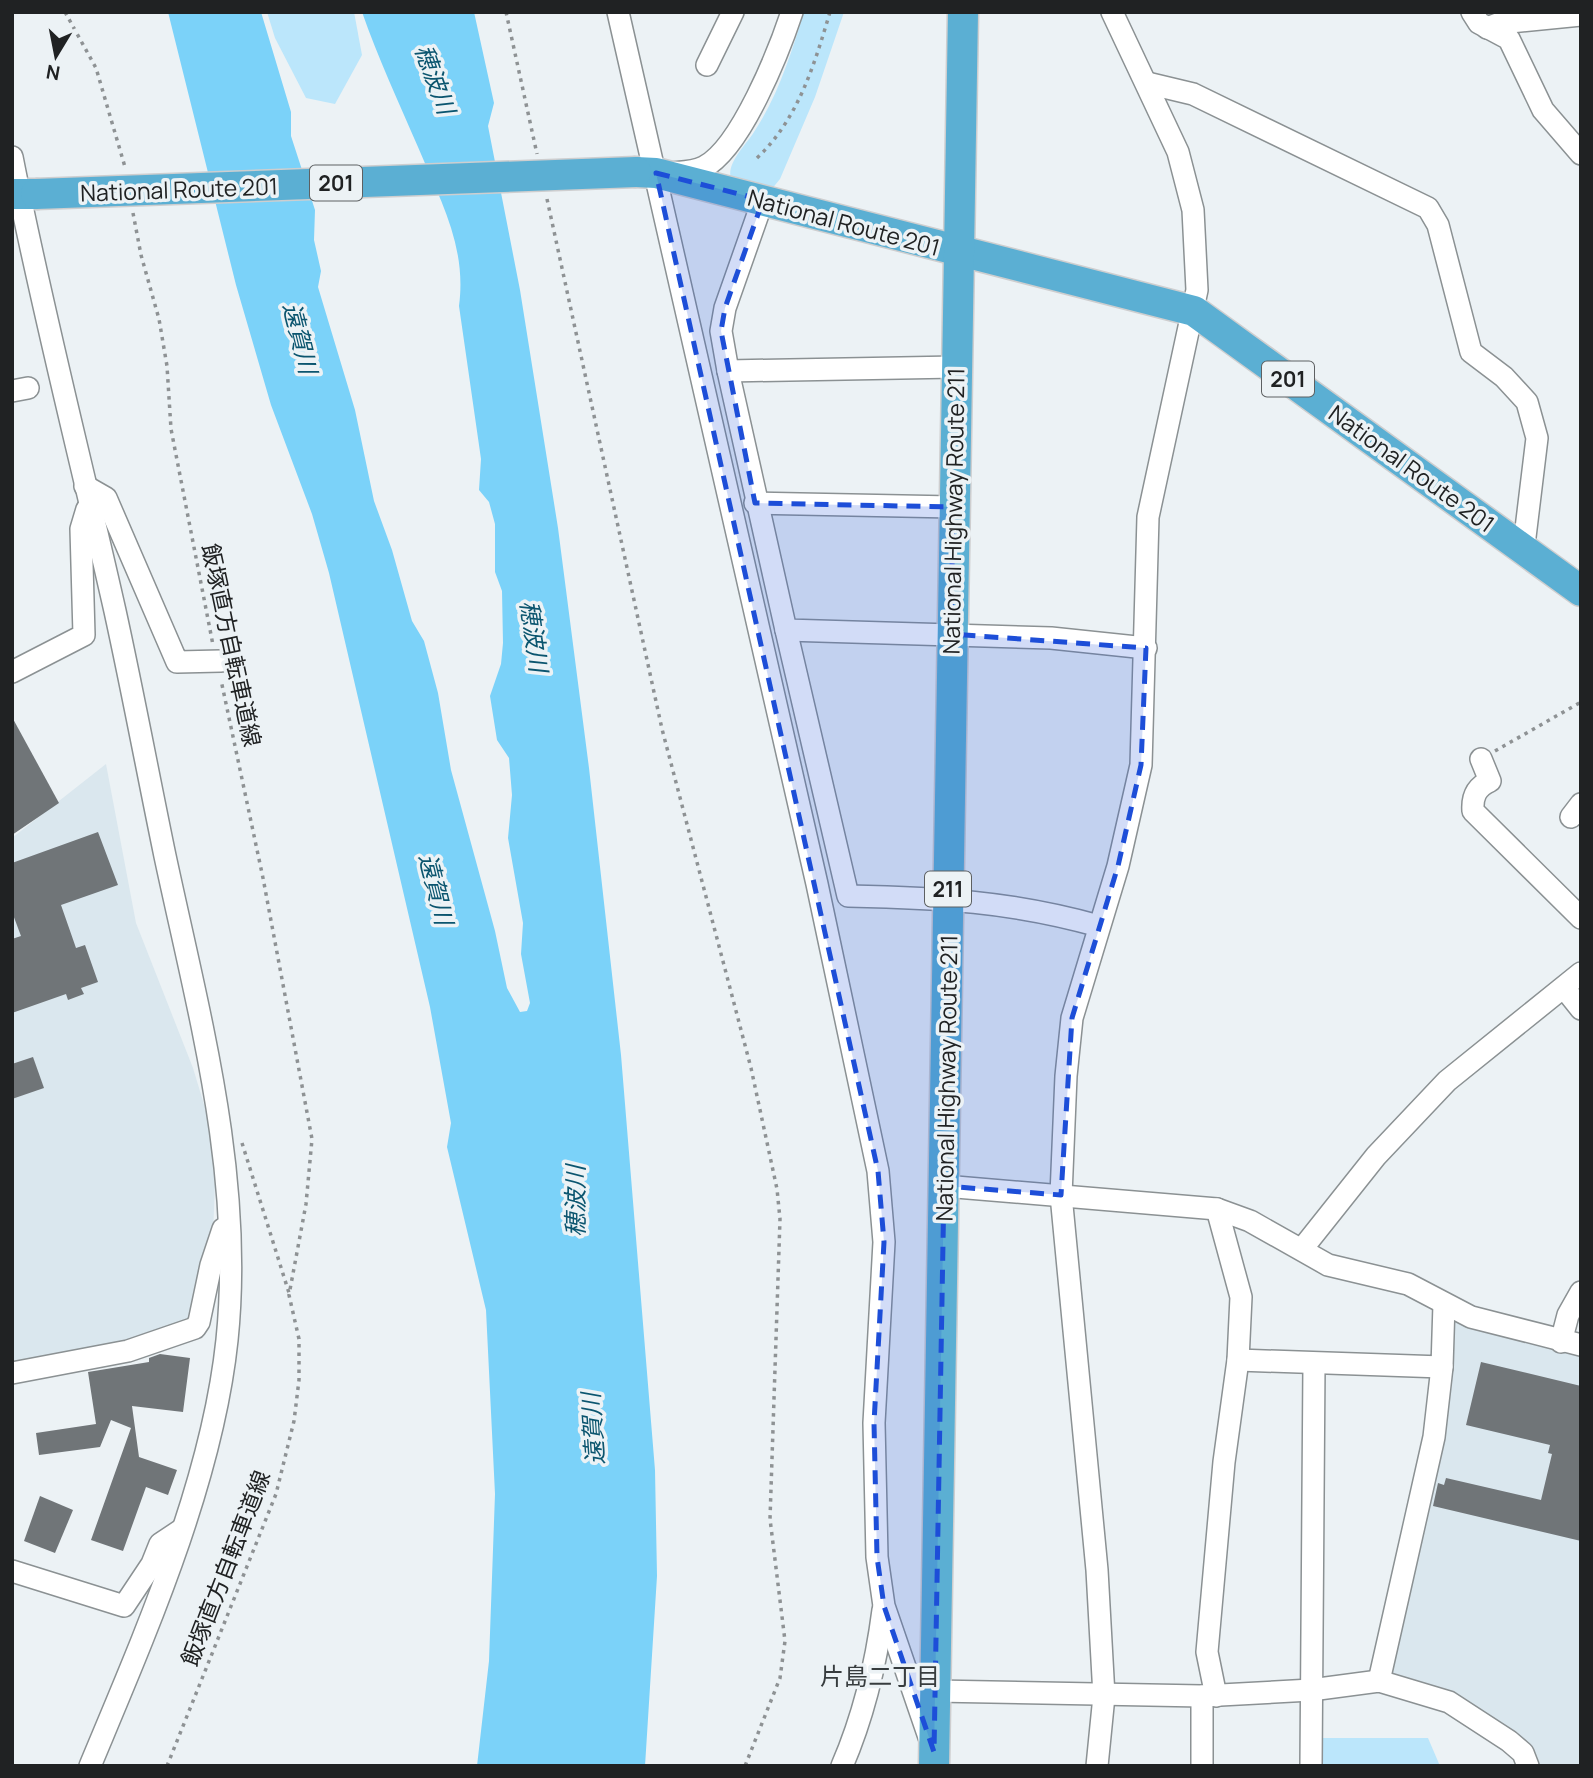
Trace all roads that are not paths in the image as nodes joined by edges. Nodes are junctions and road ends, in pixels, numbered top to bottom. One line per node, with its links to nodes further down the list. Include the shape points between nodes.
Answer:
1 (618, 12): 13 (street)
2 (733, 12): 9 (street)
3 (792, 12): 13 (street, via 768,74 723,150 706,166 689,172)
4 (963, 12): 16 (highway, National Highway Route 211 / 211)
5 (1112, 12): 10 (street)
6 (1472, 12): 8 (street)
7 (1581, 15): 8 (street)
8 (1487, 28): 11 (street, via 1509,38 1543,110)
9 (708, 65)
10 (1147, 83): 17 (street, via 1178,152 1193,210); 23 (street, via 1193,94 1428,208 1438,225 1471,352 1527,402 1537,438)
11 (1581, 155)
12 (12, 157): 14 (street)
13 (646, 172): 14 (highway, National Route 201 / 201, bridge); 15 (highway, National Route 201 / 201); 51 (street, via 817,884 878,1171 884,1242 874,1423 877,1558)
14 (22, 194): 20 (street)
15 (763, 200): 16 (highway, National Route 201 / 201); 19 (street, via 725,309 721,331)
16 (957, 252): 17 (highway, National Route 201 / 201); 18 (highway, National Highway Route 211 / 211)
17 (1194, 311): 23 (highway, National Route 201 / 201); 27 (street, via 1148,517)
18 (956, 367): 19 (street); 22 (highway, National Highway Route 211 / 211)
19 (728, 371): 21 (street)
20 (87, 496): 28 (street, via 106,498 177,662); 29 (street, via 81,529 84,635); 40 (street, via 207,1049 220,1121)
21 (755, 503): 22 (street); 25 (street)
22 (953, 506): 26 (highway, National Highway Route 211 / 211)
23 (1521, 547): 24 (highway, National Route 201 / 201)
24 (1581, 591)
25 (786, 630): 26 (street); 31 (street, via 848,897)
26 (951, 634): 27 (street); 31 (highway, National Highway Route 211 / 211)
27 (1146, 648): 33 (street, via 1141,765)
28 (219, 661)
29 (12, 672)
30 (1481, 759): 32 (street, via 1490,782 1476,792 1472,811)
31 (948, 899): 33 (street, via 1019,906); 37 (highway, National Highway Route 211 / 211)
32 (1581, 918)
33 (1099, 926): 38 (street, via 1072,1018)
34 (1581, 973): 35 (street)
35 (1564, 989): 36 (street); 41 (street, via 1447,1081 1376,1156)
36 (1581, 1009)
37 (944, 1186): 38 (street); 54 (highway, National Highway Route 211 / 211)
38 (1061, 1195): 39 (street); 55 (street, via 1097,1570)
39 (1217, 1209): 41 (street); 45 (street, via 1241,1297)
40 (228, 1214): 48 (street, via 195,1328 128,1351); 49 (street, via 227,1339 211,1435)
41 (1302, 1249): 43 (street, via 1328,1265 1408,1284)
42 (1581, 1292): 44 (street, via 1568,1315)
43 (1444, 1304): 44 (street, via 1471,1317); 47 (street)
44 (1571, 1344)
45 (1238, 1360): 46 (street); 56 (street, via 1207,1652)
46 (1314, 1364): 47 (street); 53 (street)
47 (1442, 1367): 52 (street, via 1434,1437)
48 (12, 1373)
49 (181, 1530): 50 (street, via 160,1544 124,1606); 58 (street)
50 (12, 1571)
51 (884, 1606): 57 (street); 59 (street, via 859,1726)
52 (1379, 1681): 53 (street); 63 (street, via 1449,1702 1509,1741 1523,1753)
53 (1311, 1690): 56 (street); 62 (street)
54 (935, 1691): 55 (street); 57 (highway, National Highway Route 211 / 211)
55 (1104, 1696): 56 (street); 60 (street)
56 (1209, 1696): 61 (street)
57 (934, 1759)
58 (90, 1766)
59 (842, 1766)
60 (1097, 1766)
61 (1202, 1766)
62 (1311, 1766)
63 (1528, 1766)

